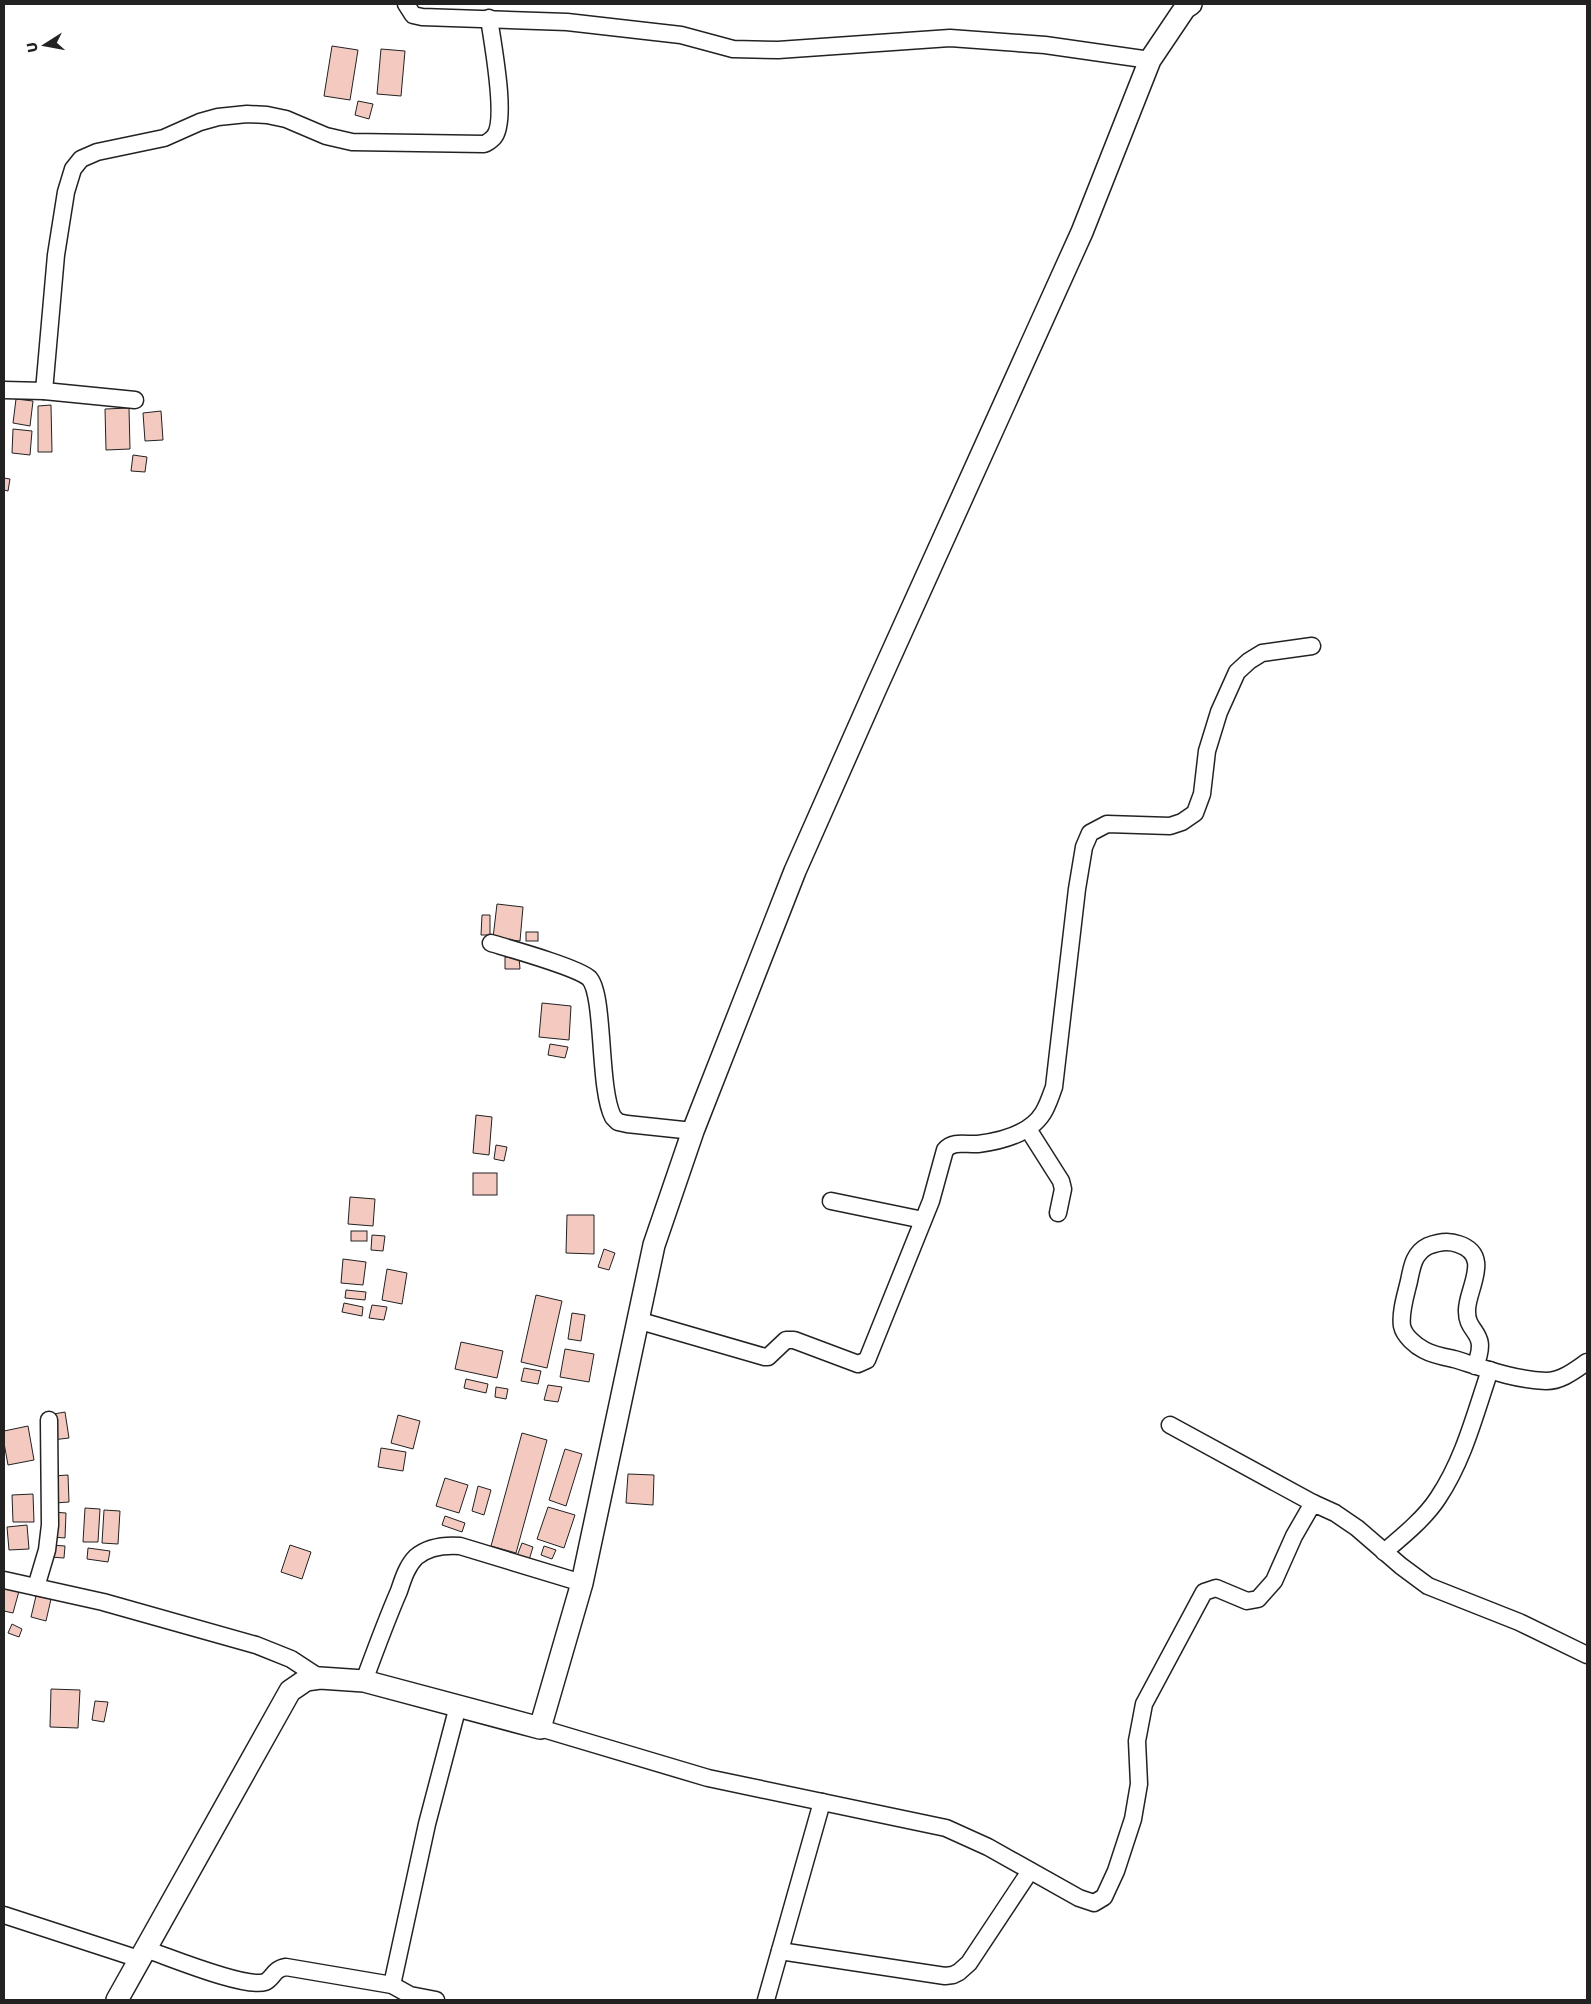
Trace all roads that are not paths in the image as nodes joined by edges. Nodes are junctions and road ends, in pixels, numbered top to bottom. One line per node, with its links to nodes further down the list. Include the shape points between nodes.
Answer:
1 (406, 4): 3 (street, via 413,15 422,17)
2 (1192, 4): 4 (street)
3 (489, 18): 4 (street, via 567,22 680,35 733,49 778,50 950,38 1046,45); 6 (street, via 500,90 498,128 494,137 484,144 352,142 326,136 286,119 248,114 218,116 164,138 97,152 81,159 73,169 66,192 56,255)
4 (1150, 60): 11 (street, via 1082,232 795,872)
5 (4, 390): 6 (street)
6 (44, 391): 7 (street)
7 (135, 400)
8 (1312, 646): 10 (street, via 1262,653 1237,672 1219,712 1207,751 1202,794 1195,812 1170,826 1107,824 1090,833 1076,890 1054,1087 1043,1113)
9 (491, 943): 11 (street, via 576,971 589,979 596,990 602,1069 613,1118 627,1124)
10 (1028, 1129): 13 (street, via 1061,1181 1063,1189); 14 (street, via 998,1140 948,1146)
11 (693, 1131): 15 (street, via 654,1245)
12 (831, 1202): 14 (street)
13 (1058, 1213)
14 (923, 1220): 15 (street, via 868,1360 864,1363 858,1364 794,1340 786,1340 765,1357)
15 (637, 1320): 23 (street)
16 (1587, 1362): 17 (street, via 1560,1379 1547,1381)
17 (1482, 1368): 17 (street, via 1424,1350 1413,1342 1402,1326 1413,1261 1427,1246 1455,1242 1465,1246 1476,1263 1476,1278 1466,1310 1479,1338); 21 (street, via 1457,1466 1437,1500)
18 (49, 1420): 24 (street, via 50,1524 47,1550)
19 (1170, 1425): 20 (street)
20 (1313, 1503): 21 (street, via 1357,1528); 31 (street, via 1274,1581 1258,1599 1247,1601 1216,1588 1204,1592 1144,1704 1137,1741 1139,1784 1134,1819 1104,1897 1094,1903 1079,1898)
21 (1384, 1552): 25 (street, via 1428,1586 1519,1622)
22 (4, 1580): 24 (street)
23 (582, 1583): 27 (street, via 460,1546 428,1550 410,1564); 29 (street)
24 (36, 1587): 26 (street, via 103,1602 256,1645 291,1659)
25 (1587, 1655)
26 (320, 1678): 27 (street); 34 (street, via 306,1680 290,1691)
27 (364, 1681): 28 (street)
28 (458, 1706): 29 (street); 35 (street, via 427,1824)
29 (540, 1728): 30 (street, via 708,1778)
30 (822, 1802): 31 (street, via 946,1828); 33 (street)
31 (1030, 1871): 33 (street, via 969,1963 953,1975)
32 (4, 1915): 34 (street)
33 (780, 1951): 39 (street)
34 (142, 1954): 35 (street, via 239,1980 263,1983 275,1971 286,1966); 37 (street)
35 (392, 1984): 36 (street)
36 (410, 1998): 38 (street)
37 (117, 2000)
38 (436, 2000)
39 (766, 2000)

